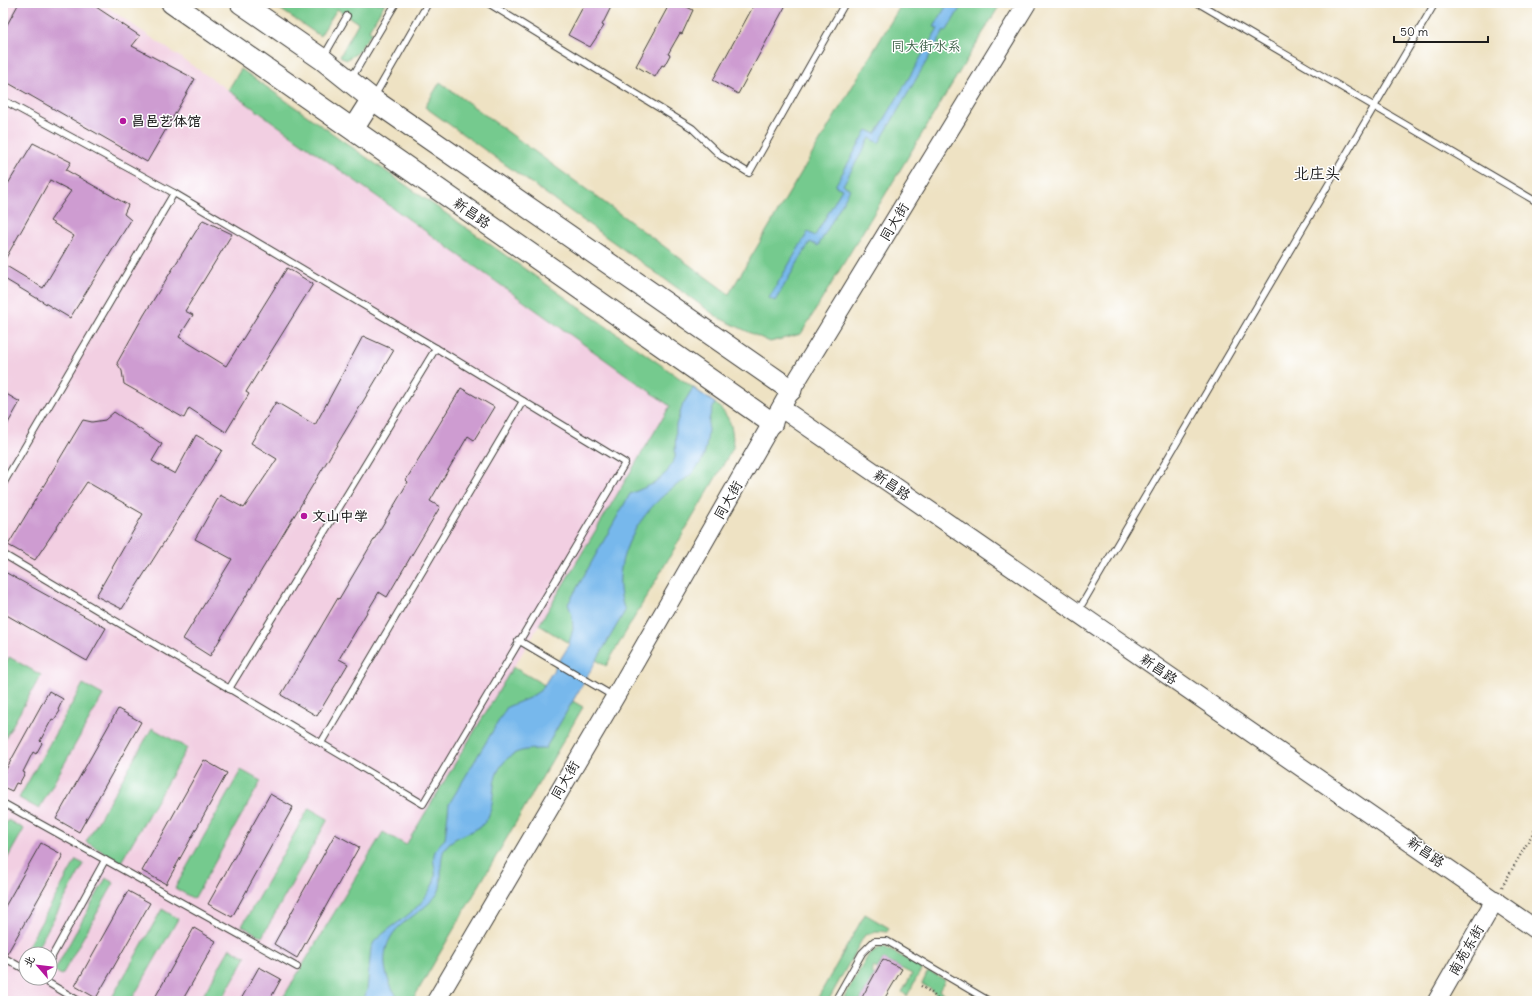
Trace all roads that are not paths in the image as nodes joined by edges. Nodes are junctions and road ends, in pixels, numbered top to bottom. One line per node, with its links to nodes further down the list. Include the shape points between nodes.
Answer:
1 (172, 3): 16 (main road, 新昌路)
2 (241, 3): 11 (main road)
3 (396, 3): 12 (lane)
4 (428, 3): 13 (lane)
5 (488, 3): 6 (lane, via 692,128 721,156 749,173)
6 (845, 3)
7 (1027, 3): 20 (street, 同大街)
8 (1198, 3): 15 (lane)
9 (1435, 3): 15 (lane)
10 (347, 16): 11 (lane)
11 (322, 59): 12 (main road)
12 (350, 80): 13 (main road)
13 (372, 98): 16 (main road); 20 (main road)
14 (3, 100): 17 (lane)
15 (1374, 107): 18 (lane); 25 (lane)
16 (353, 129): 22 (main road, 新昌路)
17 (174, 193): 19 (lane); 23 (lane)
18 (1537, 202)
19 (436, 348): 21 (lane); 27 (lane)
20 (791, 390): 22 (street, 同大街)
21 (523, 401): 26 (lane, via 625,463); 29 (lane)
22 (776, 416): 25 (street, 新昌路); 28 (street, 同大街)
23 (3, 484)
24 (3, 554): 27 (lane)
25 (1077, 612): 32 (street, 新昌路)
26 (518, 640): 28 (lane); 29 (lane, via 423,804)
27 (229, 689): 29 (lane)
28 (614, 697): 40 (street, 同大街)
29 (321, 743)
30 (3, 803): 31 (lane)
31 (106, 860): 34 (lane); 37 (lane)
32 (1494, 900): 33 (street, 新昌路); 43 (street, 南苑东街)
33 (1537, 930)
34 (58, 946)
35 (3, 957): 36 (lane)
36 (18, 965)
37 (297, 967)
38 (54, 986): 39 (lane)
39 (79, 1001)
40 (436, 1001)
41 (835, 1001): 42 (lane, via 862,953 874,941 887,942)
42 (989, 1001)
43 (1437, 1001)

